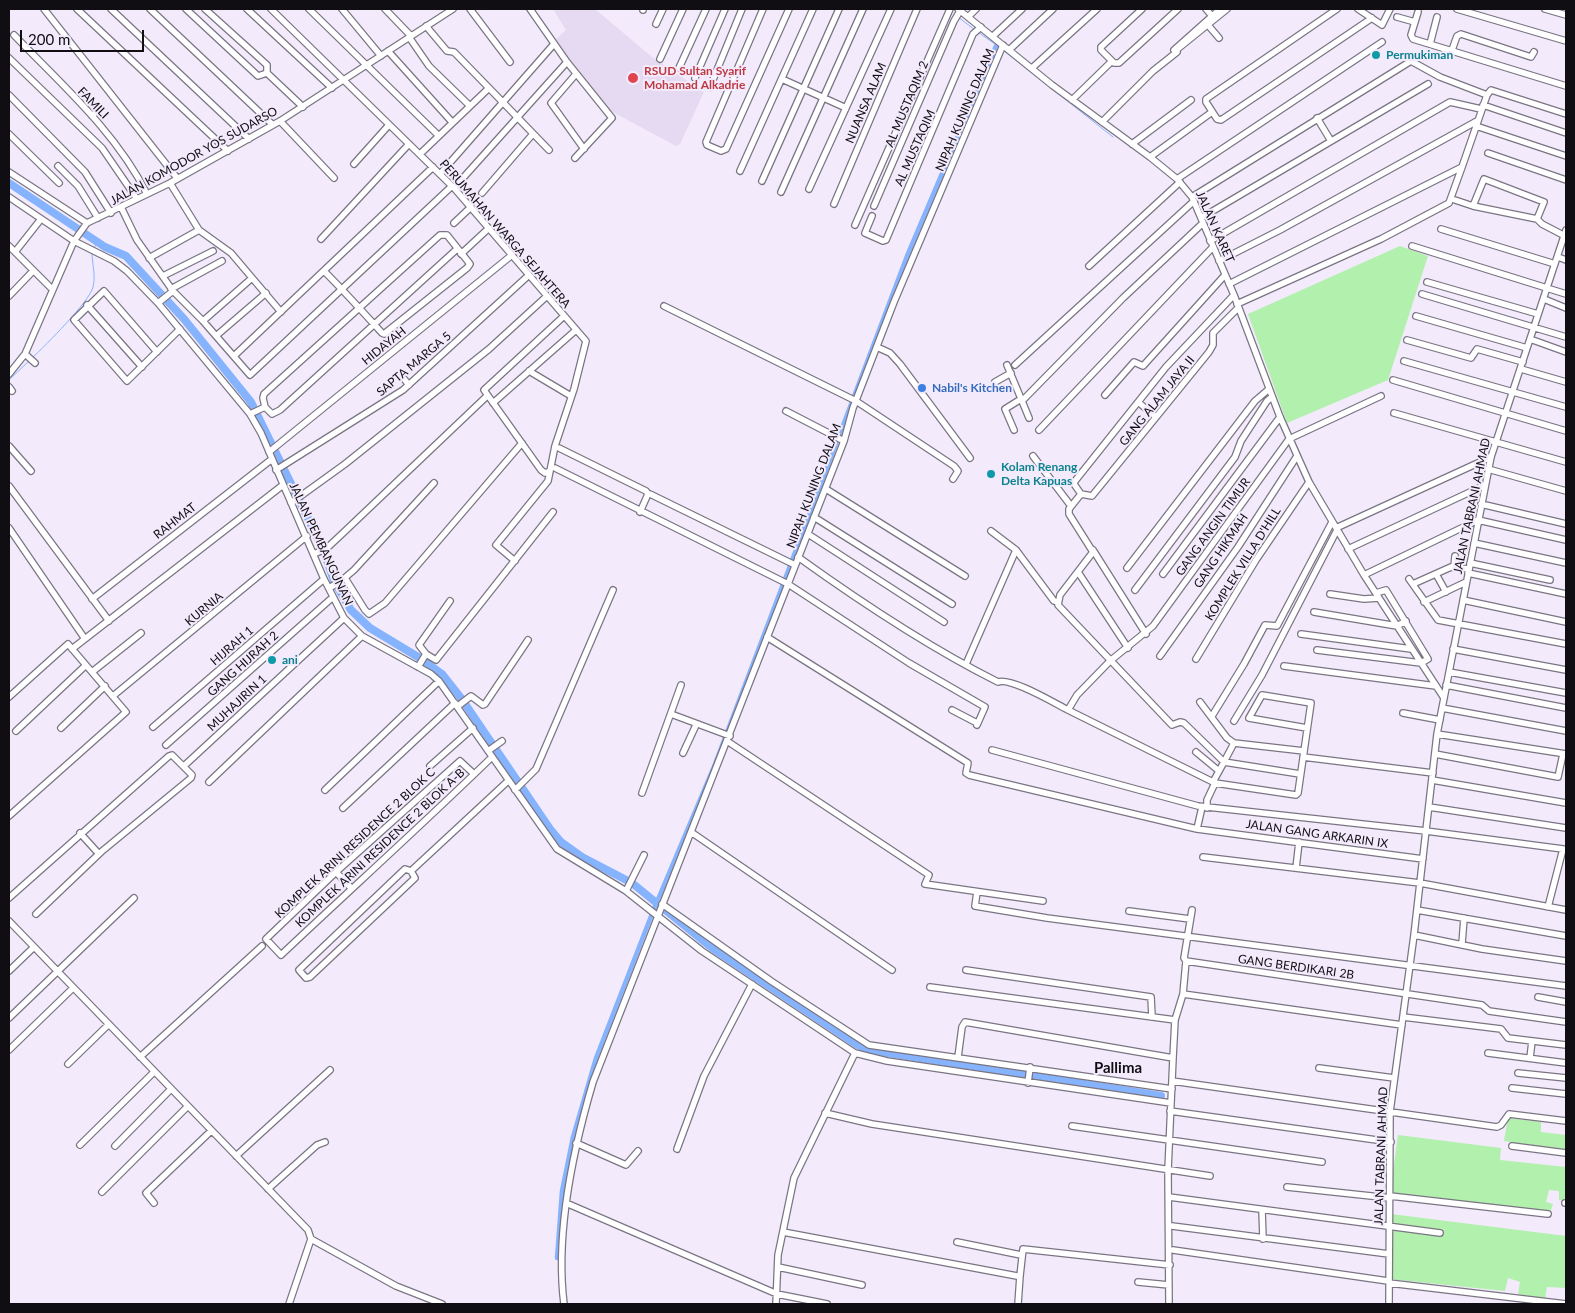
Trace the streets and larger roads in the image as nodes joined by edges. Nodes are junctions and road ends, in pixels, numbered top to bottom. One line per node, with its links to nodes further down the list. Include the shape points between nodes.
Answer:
1 (44, 9): 135 (street)
2 (76, 9): 122 (street)
3 (111, 9): 116 (street)
4 (150, 9): 110 (street)
5 (186, 9): 79 (street, via 258,76)
6 (205, 9): 79 (street, via 267,65)
7 (247, 9): 87 (street)
8 (271, 9): 83 (street, PERUMAHAN WARGA SEJAHTERA)
9 (309, 9): 76 (street)
10 (342, 9): 70 (street)
11 (385, 9): 58 (street)
12 (453, 9): 54 (street, JALAN KOMODOR YOS SUDARSO)
13 (470, 9): 74 (street)
14 (530, 9): 62 (street)
15 (663, 9): 52 (street)
16 (683, 9): 72 (street)
17 (706, 9): 77 (street)
18 (726, 9): 81 (street)
19 (732, 9): 41 (street)
20 (763, 9): 21 (street, via 706,142 721,151 726,149)
21 (789, 9)
22 (813, 9): 82 (street)
23 (839, 9): 89 (street)
24 (863, 9): 92 (street)
25 (891, 9): 99 (street)
26 (917, 9): 151 (street, NUANSA ALAM)
27 (976, 9): 47 (street)
28 (1022, 9): 57 (street)
29 (1053, 9): 65 (street)
30 (1097, 9): 78 (street)
31 (1142, 9): 73 (street, via 1101,47)
32 (1178, 9): 73 (street, via 1119,63)
33 (1206, 9): 46 (street)
34 (1220, 9): 46 (street)
35 (1227, 9): 53 (street)
36 (1336, 9): 101 (street, via 1206,99)
37 (1358, 9): 50 (street)
38 (1390, 9): 50 (street, via 1384,24)
39 (1457, 9): 60 (street)
40 (1545, 9): 45 (street)
41 (741, 10): 85 (street)
42 (949, 10): 164 (street)
43 (959, 11): 47 (street, JALAN KARET); 153 (street, AL MUSTAQIM 2)
44 (1418, 12): 51 (street)
45 (1566, 15)
46 (1212, 16): 68 (street, via 1174,48)
47 (968, 17): 55 (street, JALAN KARET)
48 (1397, 17): 51 (street)
49 (1437, 17): 63 (street)
50 (1372, 18): 101 (street, via 1221,120)
51 (1415, 22): 63 (street, via 1412,37)
52 (656, 24)
53 (1208, 25): 59 (street); 68 (street)
54 (426, 26): 58 (street, JALAN KOMODOR YOS SUDARSO); 88 (street, via 447,51 454,52)
55 (981, 28): 57 (street, JALAN KARET); 157 (street, AL MUSTAQIM, via 973,34 886,240 865,233)
56 (14, 35): 103 (street, FAMILI)
57 (993, 36): 64 (street, JALAN KARET)
58 (410, 37): 67 (street, JALAN KOMODOR YOS SUDARSO); 96 (street, via 429,66)
59 (1219, 38)
60 (1566, 41)
61 (1382, 42): 139 (street)
62 (554, 44): 75 (street); 95 (street)
63 (1430, 44): 66 (street)
64 (1002, 48): 65 (street, JALAN KARET); 224 (street, NIPAH KUNING DALAM)
65 (1009, 50): 78 (street, JALAN KARET)
66 (1452, 50): 69 (street, via 1457,36 1461,34 1530,58); 86 (street)
67 (388, 51): 70 (street, JALAN KOMODOR YOS SUDARSO); 107 (street)
68 (1177, 52): 108 (street)
69 (1534, 52)
70 (381, 56): 76 (street, JALAN KOMODOR YOS SUDARSO)
71 (9, 58): 148 (street, via 102,148)
72 (660, 59)
73 (1112, 61): 93 (street)
74 (510, 62)
75 (567, 62): 80 (street); 104 (street)
76 (367, 66): 83 (street, JALAN KOMODOR YOS SUDARSO); 114 (street)
77 (679, 68)
78 (1032, 68): 93 (street, JALAN KARET)
79 (267, 73): 97 (street)
80 (576, 74): 120 (street, via 551,103); 120 (street, via 612,118)
81 (695, 78)
82 (782, 79): 89 (street); 132 (street)
83 (344, 82): 87 (street, JALAN KOMODOR YOS SUDARSO); 111 (street, PERUMAHAN WARGA SEJAHTERA)
84 (1428, 84): 117 (street)
85 (710, 86)
86 (1566, 86)
87 (332, 88): 97 (street, JALAN KOMODOR YOS SUDARSO)
88 (489, 88): 95 (street); 96 (street)
89 (803, 89): 92 (street); 138 (street)
90 (9, 95): 156 (street, via 85,172)
91 (1487, 95): 98 (street); 102 (street, via 1495,90); 105 (street, via 1440,77 1411,61)
92 (823, 98): 99 (street); 144 (street)
93 (1072, 100): 108 (street, JALAN KARET)
94 (1191, 100): 119 (street)
95 (504, 104): 104 (street); 134 (street)
96 (470, 106): 107 (street)
97 (302, 107): 106 (street, JALAN KOMODOR YOS SUDARSO)
98 (1482, 107): 109 (street); 112 (street); 171 (street, via 1450,102)
99 (846, 108): 143 (street)
100 (99, 109): 103 (street)
101 (1212, 112): 126 (street)
102 (1566, 114)
103 (92, 116): 146 (street, FAMILI, via 117,144)
104 (518, 118): 115 (street); 142 (street)
105 (1317, 118): 117 (street); 149 (street)
106 (280, 121): 110 (street, JALAN KOMODOR YOS SUDARSO); 136 (street)
107 (452, 122): 114 (street)
108 (1102, 122): 119 (street, JALAN KARET)
109 (1477, 123): 125 (street); 131 (street); 183 (street)
110 (272, 125): 116 (street, JALAN KOMODOR YOS SUDARSO)
111 (388, 126): 118 (street, PERUMAHAN WARGA SEJAHTERA); 128 (street)
112 (1566, 133)
113 (9, 134): 140 (street)
114 (438, 135): 124 (street)
115 (532, 135): 121 (street); 145 (street)
116 (249, 139): 122 (street, JALAN KOMODOR YOS SUDARSO)
117 (1331, 141): 161 (street)
118 (409, 144): 124 (street, PERUMAHAN WARGA SEJAHTERA); 170 (street)
119 (1132, 144): 126 (street, JALAN KARET)
120 (584, 149): 127 (street)
121 (549, 150)
122 (228, 151): 135 (street, JALAN KOMODOR YOS SUDARSO)
123 (1488, 153): 137 (street)
124 (420, 154): 130 (street, PERUMAHAN WARGA SEJAHTERA)
125 (1566, 156)
126 (1150, 157): 139 (street, JALAN KARET)
127 (574, 158)
128 (354, 164)
129 (58, 166): 158 (street, via 78,186)
130 (433, 167): 134 (street, PERUMAHAN WARGA SEJAHTERA); 187 (street)
131 (1462, 167): 193 (street); 208 (street, via 1448,203 1381,239)
132 (740, 170)
133 (9, 172): 163 (street)
134 (440, 174): 142 (street, PERUMAHAN WARGA SEJAHTERA)
135 (177, 178): 141 (street, JALAN KOMODOR YOS SUDARSO)
136 (334, 178)
137 (1566, 180)
138 (762, 181)
139 (1179, 181): 149 (street, JALAN KARET); 185 (street)
140 (59, 183)
141 (170, 183): 146 (street, JALAN KOMODOR YOS SUDARSO); 167 (street)
142 (453, 187): 152 (street, PERUMAHAN WARGA SEJAHTERA); 196 (street)
143 (809, 189)
144 (781, 192)
145 (482, 193)
146 (147, 194): 148 (street, JALAN KOMODOR YOS SUDARSO)
147 (9, 197): 159 (street, JALAN PEMBANGUNAN)
148 (138, 199): 155 (street, JALAN KOMODOR YOS SUDARSO)
149 (1193, 199): 161 (street, JALAN KARET); 231 (street)
150 (1455, 200): 154 (street)
151 (834, 204)
152 (471, 206): 162 (street); 165 (street, PERUMAHAN WARGA SEJAHTERA)
153 (874, 206)
154 (1473, 206): 160 (street); 160 (street, via 1484,179 1544,202)
155 (121, 207): 156 (street, JALAN KOMODOR YOS SUDARSO); 180 (street)
156 (111, 212): 158 (street, JALAN KOMODOR YOS SUDARSO)
157 (872, 216)
158 (98, 218): 163 (street, JALAN KOMODOR YOS SUDARSO)
159 (41, 219): 169 (street, JALAN PEMBANGUNAN); 177 (street)
160 (1537, 219): 168 (street)
161 (1202, 221): 171 (street, JALAN KARET); 251 (street)
162 (454, 223)
163 (85, 225): 169 (street, JALAN KOMODOR YOS SUDARSO)
164 (854, 225)
165 (489, 228): 176 (street); 178 (street, PERUMAHAN WARGA SEJAHTERA)
166 (1441, 229): 184 (street)
167 (199, 230): 180 (street); 191 (street, via 231,253)
168 (1565, 233): 179 (street, JALAN TABRANI AHMAD)
169 (76, 238): 195 (street, JALAN KOMODOR YOS SUDARSO); 205 (street, JALAN PEMBANGUNAN, via 127,270)
170 (321, 239)
171 (1210, 241): 174 (street, JALAN KARET)
172 (1412, 246): 194 (street)
173 (9, 247): 177 (street)
174 (1212, 248): 183 (street, JALAN KARET); 264 (street)
175 (213, 251): 190 (street)
176 (459, 251): 210 (street, via 447,235 440,234); 216 (street); 216 (street, via 470,264 468,268 385,333)
177 (15, 252): 186 (street)
178 (512, 256): 189 (street, PERUMAHAN WARGA SEJAHTERA); 272 (street, HIDAYAH)
179 (1558, 257): 181 (street); 184 (street, JALAN TABRANI AHMAD)
180 (149, 258): 190 (street)
181 (1566, 260)
182 (222, 261): 197 (street)
183 (1219, 261): 188 (street, JALAN KARET)
184 (1556, 264): 194 (street, JALAN TABRANI AHMAD)
185 (1089, 266)
186 (33, 271): 195 (street); 202 (street)
187 (324, 271): 196 (street); 211 (street)
188 (1226, 274): 193 (street, JALAN KARET); 245 (street, via 1143,366 1134,362)
189 (530, 275): 203 (street, PERUMAHAN WARGA SEJAHTERA); 242 (street, SAPTA MARGA 5)
190 (163, 276): 197 (street)
191 (252, 278): 198 (street); 215 (street)
192 (1427, 282): 212 (street)
193 (1230, 284): 201 (street, JALAN KARET)
194 (1547, 287): 200 (street); 204 (street, JALAN TABRANI AHMAD)
195 (52, 288): 237 (street, JALAN KOMODOR YOS SUDARSO, via 30,359)
196 (343, 290): 210 (street); 228 (street, via 250,375)
197 (171, 291): 205 (street); 215 (street)
198 (266, 293): 211 (street); 220 (street)
199 (1422, 294): 217 (street)
200 (1566, 294)
201 (1234, 295): 208 (street, JALAN KARET); 252 (street, via 1166,367)
202 (9, 296)
203 (547, 296): 213 (street, PERUMAHAN WARGA SEJAHTERA); 293 (street, via 490,349)
204 (1544, 299): 209 (street); 212 (street, JALAN TABRANI AHMAD)
205 (160, 302): 218 (street, JALAN PEMBANGUNAN)
206 (87, 305): 226 (street, via 105,292); 233 (street); 233 (street, via 75,321 127,381)
207 (664, 306): 250 (street)
208 (1238, 306): 243 (street, JALAN KARET); 260 (street, GANG ALAM JAYA II, via 1213,333 1209,352)
209 (1566, 308)
210 (359, 309): 216 (street); 255 (street, via 264,394)
211 (281, 312): 228 (street)
212 (1538, 314): 217 (street, JALAN TABRANI AHMAD)
213 (564, 316): 219 (street, PERUMAHAN WARGA SEJAHTERA); 246 (street, via 485,387)
214 (1416, 316): 225 (street)
215 (203, 320): 220 (street)
216 (374, 324): 255 (street, via 280,410 272,414)
217 (1534, 326): 221 (street); 222 (street, JALAN TABRANI AHMAD)
218 (180, 329): 226 (street); 257 (street, JALAN PEMBANGUNAN)
219 (576, 330): 235 (street); 247 (street, PERUMAHAN WARGA SEJAHTERA, via 586,344)
220 (216, 336): 228 (street)
221 (1566, 338)
222 (1530, 339): 225 (street, JALAN TABRANI AHMAD); 227 (street)
223 (1407, 340): 230 (street, via 1472,358 1477,349)
224 (876, 347): 250 (street, NIPAH KUNING DALAM); 276 (street, via 890,353 900,364)
225 (1527, 348): 230 (street, JALAN TABRANI AHMAD)
226 (157, 352): 233 (street)
227 (1566, 352)
228 (234, 356)
229 (1404, 361): 244 (street)
230 (1523, 362): 234 (street, JALAN TABRANI AHMAD)
231 (1015, 364)
232 (1007, 365): 236 (street)
233 (142, 367)
234 (1521, 369): 241 (street); 244 (street, JALAN TABRANI AHMAD)
235 (529, 371): 247 (street); 253 (street)
236 (1010, 373): 240 (street); 251 (street)
237 (9, 374)
238 (400, 374): 242 (street)
239 (1393, 380): 259 (street)
240 (995, 382)
241 (1566, 382)
242 (409, 385): 279 (street, SAPTA MARGA 5)
243 (1269, 389): 249 (street, JALAN KARET); 319 (street, via 1255,400)
244 (1513, 392): 254 (street); 259 (street, JALAN TABRANI AHMAD)
245 (1105, 394)
246 (487, 396): 253 (street); 312 (street, via 327,548)
247 (571, 396): 282 (street, via 555,446)
248 (1381, 396): 266 (street)
249 (1272, 398): 261 (street, JALAN KARET); 333 (street, via 1241,440 1235,457)
250 (854, 400): 267 (street, NIPAH KUNING DALAM); 283 (street, via 954,466 958,471)
251 (1022, 400): 262 (street); 263 (street, via 1005,410)
252 (1138, 402): 260 (street); 292 (street, via 1074,481)
253 (493, 403): 268 (street)
254 (1566, 407)
255 (264, 408): 257 (street)
256 (786, 411): 267 (street)
257 (252, 413): 272 (street, JALAN PEMBANGUNAN)
258 (1394, 413): 269 (street)
259 (1505, 414): 265 (street); 269 (street, JALAN TABRANI AHMAD)
260 (1156, 417): 292 (street, GANG ALAM JAYA II, via 1092,496)
261 (1280, 417): 266 (street, JALAN KARET); 322 (street)
262 (1029, 418)
263 (1014, 430)
264 (1039, 430)
265 (1566, 431)
266 (1289, 439): 274 (street, JALAN KARET); 354 (street, GANG ANGIN TIMUR)
267 (840, 440): 289 (street, NIPAH KUNING DALAM)
268 (522, 442): 282 (street, via 541,470 545,473); 327 (street, via 373,613 365,610)
269 (1495, 442): 275 (street, JALAN TABRANI AHMAD); 278 (street)
270 (9, 446): 281 (street)
271 (559, 448): 297 (street, via 646,491 648,494)
272 (270, 451): 277 (street, JALAN PEMBANGUNAN)
273 (1033, 456): 295 (street)
274 (1297, 456): 284 (street, JALAN KARET); 369 (street, GANG HIKMAH)
275 (1491, 456): 280 (street, JALAN TABRANI AHMAD); 303 (street)
276 (970, 458)
277 (272, 459): 279 (street, JALAN PEMBANGUNAN); 339 (street, RAHMAT)
278 (1566, 462)
279 (278, 469): 286 (street, JALAN PEMBANGUNAN)
280 (1488, 469): 287 (street, JALAN TABRANI AHMAD); 290 (street)
281 (32, 470)
282 (552, 470): 297 (street); 315 (street, via 548,481 496,545)
283 (953, 479)
284 (1309, 482): 300 (street, JALAN KARET); 370 (street, KOMPLEK VILLA D'HILL, via 1256,560)
285 (434, 483): 327 (street)
286 (283, 485): 293 (street, JALAN PEMBANGUNAN); 347 (street)
287 (1485, 485): 294 (street, JALAN TABRANI AHMAD); 309 (street)
288 (9, 486): 339 (street)
289 (826, 489): 298 (street, NIPAH KUNING DALAM); 325 (street)
290 (1566, 491)
291 (650, 494): 317 (street)
292 (1081, 494): 295 (street)
293 (293, 502): 306 (street, JALAN PEMBANGUNAN)
294 (1481, 504): 299 (street, JALAN TABRANI AHMAD); 301 (street)
295 (1071, 506): 311 (street, via 1069,514)
296 (553, 512): 315 (street)
297 (640, 512): 330 (street)
298 (814, 517): 305 (street, NIPAH KUNING DALAM); 344 (street)
299 (1478, 520): 307 (street); 308 (street, JALAN TABRANI AHMAD); 324 (street)
300 (1332, 522): 303 (street, JALAN KARET); 397 (street, via 1276,626 1265,624)
301 (1566, 524)
302 (9, 528): 359 (street)
303 (1336, 529): 309 (street, JALAN KARET); 399 (street, via 1262,675)
304 (990, 531): 310 (street)
305 (808, 534): 314 (street, NIPAH KUNING DALAM); 348 (street)
306 (307, 536): 312 (street, JALAN PEMBANGUNAN); 386 (street, KURNIA)
307 (1566, 540)
308 (1474, 543): 316 (street); 320 (street, JALAN TABRANI AHMAD)
309 (1348, 549): 324 (street, JALAN KARET)
310 (1016, 550): 342 (street); 373 (street)
311 (1093, 550): 321 (street); 354 (street)
312 (316, 554): 326 (street, JALAN PEMBANGUNAN)
313 (1454, 556): 318 (street)
314 (798, 557): 317 (street, NIPAH KUNING DALAM); 373 (street, via 910,633)
315 (515, 561): 368 (street, via 436,660)
316 (1566, 563)
317 (795, 564): 330 (street, NIPAH KUNING DALAM)
318 (1454, 566): 320 (street); 323 (street)
319 (1127, 568)
320 (1469, 568): 328 (street); 329 (street, JALAN TABRANI AHMAD); 336 (street)
321 (1078, 572): 342 (street); 363 (street)
322 (1163, 574)
323 (1436, 574): 334 (street); 343 (street, via 1411,582)
324 (1364, 575): 337 (street, JALAN KARET)
325 (965, 576)
326 (324, 579): 331 (street, JALAN PEMBANGUNAN); 401 (street, HIJRAH 1)
327 (343, 580): 331 (street)
328 (1550, 580)
329 (1466, 582): 334 (street); 340 (street, JALAN TABRANI AHMAD)
330 (787, 584): 357 (street, NIPAH KUNING DALAM); 393 (street, via 909,663 985,707 977,724)
331 (331, 587): 338 (street, JALAN PEMBANGUNAN)
332 (613, 590): 429 (street, via 536,769)
333 (1135, 590)
334 (1446, 592): 343 (street)
335 (1330, 594): 337 (street, via 1364,599)
336 (1566, 594)
337 (1378, 596): 349 (street, via 1385,590); 352 (street, JALAN KARET)
338 (333, 597): 346 (street, JALAN PEMBANGUNAN); 411 (street, GANG HIJRAH 2)
339 (92, 598): 347 (street)
340 (1463, 600): 350 (street); 351 (street, JALAN TABRANI AHMAD)
341 (450, 601): 368 (street, via 419,646)
342 (1058, 602): 371 (street)
343 (1424, 602): 351 (street, via 1438,620)
344 (952, 604)
345 (1314, 612): 352 (street)
346 (344, 618): 356 (street, JALAN PEMBANGUNAN); 420 (street, MUHAJIRIN 1)
347 (109, 621): 359 (street)
348 (944, 622)
349 (1406, 622): 352 (street); 358 (street)
350 (1566, 622)
351 (1459, 623): 362 (street); 366 (street, JALAN TABRANI AHMAD)
352 (1397, 626): 361 (street, JALAN KARET)
353 (141, 633): 378 (street)
354 (1146, 634): 363 (street, GANG ANGIN TIMUR)
355 (1301, 634): 364 (street)
356 (362, 636): 374 (street, JALAN PEMBANGUNAN); 427 (street)
357 (767, 637): 408 (street, NIPAH KUNING DALAM); 438 (street, JALAN GANG ARKARIN IX, via 966,762 969,775)
358 (1416, 637): 361 (street); 372 (street, via 1429,658)
359 (85, 639): 365 (street)
360 (528, 640): 390 (street, via 483,706 471,696)
361 (1407, 642): 364 (street, JALAN KARET)
362 (1566, 644)
363 (1128, 648): 371 (street, GANG ANGIN TIMUR)
364 (1412, 648): 372 (street, JALAN KARET)
365 (72, 649): 375 (street); 387 (street, via 68,644)
366 (1452, 649): 377 (street); 379 (street, JALAN TABRANI AHMAD)
367 (1317, 650): 372 (street)
368 (425, 655): 374 (street)
369 (1160, 656)
370 (1196, 659)
371 (1110, 661): 394 (street, GANG ANGIN TIMUR); 419 (street, via 1172,725 1184,723)
372 (1421, 663): 383 (street, JALAN KARET)
373 (966, 664): 394 (street, via 998,682 1012,683)
374 (419, 665): 380 (street, JALAN PEMBANGUNAN)
375 (85, 666): 378 (street); 405 (street)
376 (1284, 666): 383 (street)
377 (1566, 670)
378 (92, 672): 382 (street)
379 (1449, 672): 384 (street, JALAN TABRANI AHMAD); 385 (street)
380 (439, 681): 390 (street, JALAN PEMBANGUNAN); 430 (street)
381 (681, 685): 396 (street)
382 (105, 686): 386 (street); 402 (street)
383 (1436, 686): 388 (street, JALAN KARET)
384 (1446, 686): 388 (street, JALAN TABRANI AHMAD); 392 (street)
385 (1566, 693)
386 (113, 696): 436 (street, via 125,713)
387 (9, 698)
388 (1444, 698): 391 (street, JALAN TABRANI AHMAD)
389 (1200, 702): 397 (street)
390 (457, 705): 403 (street, JALAN PEMBANGUNAN); 435 (street)
391 (1442, 708): 398 (street, JALAN TABRANI AHMAD); 406 (street)
392 (1566, 708)
393 (952, 710)
394 (1068, 710): 428 (street)
395 (1403, 713): 398 (street)
396 (670, 714): 400 (street); 431 (street)
397 (1212, 716): 410 (street)
398 (1440, 720): 407 (street, JALAN TABRANI AHMAD)
399 (1234, 721)
400 (696, 724): 408 (street); 415 (street)
401 (153, 727)
402 (61, 728)
403 (473, 728): 414 (street, JALAN PEMBANGUNAN); 421 (street)
404 (1307, 728): 404 (street, via 1309,702 1262,695 1249,718); 416 (street)
405 (16, 731)
406 (1566, 731)
407 (1437, 734): 417 (street, JALAN TABRANI AHMAD); 418 (street)
408 (727, 736): 440 (street, NIPAH KUNING DALAM); 453 (street, via 925,872 929,875 925,884)
409 (502, 741): 414 (street, KOMPLEK ARINI RESIDENCE 2 BLOK A-B)
410 (1234, 743): 416 (street); 419 (street)
411 (166, 745)
412 (992, 750): 433 (street)
413 (1196, 752): 422 (street)
414 (489, 753): 423 (street, KOMPLEK ARINI RESIDENCE 2 BLOK A-B); 426 (street, JALAN PEMBANGUNAN)
415 (683, 753)
416 (1303, 754): 424 (street); 425 (street)
417 (1435, 754): 418 (street, via 1558,777); 425 (street, JALAN TABRANI AHMAD)
418 (1565, 754)
419 (1224, 762): 422 (street); 424 (street)
420 (185, 764): 441 (street, via 169,756); 443 (street, via 191,778)
421 (430, 766)
422 (1219, 771): 428 (street)
423 (474, 774): 449 (street, KOMPLEK ARINI RESIDENCE 2 BLOK C, via 460,761); 451 (street, KOMPLEK ARINI RESIDENCE 2 BLOK A-B)
424 (1300, 774): 428 (street, via 1296,795)
425 (1433, 777): 432 (street); 434 (street, JALAN TABRANI AHMAD)
426 (508, 781): 429 (street, JALAN PEMBANGUNAN); 448 (street)
427 (209, 782)
428 (1214, 782): 433 (street)
429 (516, 789): 452 (street, JALAN PEMBANGUNAN, via 558,849)
430 (325, 790)
431 (642, 793)
432 (1566, 803)
433 (1204, 807): 438 (street); 439 (street)
434 (1430, 807): 437 (street); 439 (street, JALAN TABRANI AHMAD)
435 (343, 808)
436 (9, 816)
437 (1566, 828)
438 (1197, 829): 442 (street, JALAN GANG ARKARIN IX)
439 (1426, 831): 446 (street, JALAN TABRANI AHMAD); 458 (street, via 1563,849)
440 (691, 832): 457 (street, NIPAH KUNING DALAM); 478 (street)
441 (80, 833): 443 (street); 454 (street)
442 (1299, 842): 446 (street, JALAN GANG ARKARIN IX); 447 (street)
443 (99, 854): 463 (street)
444 (644, 855): 452 (street)
445 (1203, 857): 447 (street)
446 (1423, 859): 450 (street, JALAN TABRANI AHMAD)
447 (1296, 868): 450 (street)
448 (411, 871): 448 (street, via 415,878 306,978 298,969 405,868)
449 (336, 872): 451 (street); 474 (street, KOMPLEK ARINI RESIDENCE 2 BLOK C, via 266,940)
450 (1420, 883): 458 (street); 460 (street, JALAN TABRANI AHMAD)
451 (352, 888): 474 (street, KOMPLEK ARINI RESIDENCE 2 BLOK A-B)
452 (627, 889): 464 (street, JALAN PEMBANGUNAN)
453 (977, 892): 456 (street); 470 (street, via 975,906)
454 (9, 898)
455 (134, 898): 481 (street)
456 (1043, 900)
457 (662, 905): 464 (street, NIPAH KUNING DALAM); 503 (street, via 869,1045)
458 (1548, 907): 461 (street)
459 (1192, 910): 466 (street)
460 (1417, 910): 465 (street); 468 (street, JALAN TABRANI AHMAD)
461 (1566, 910)
462 (1129, 911): 466 (street)
463 (36, 914)
464 (655, 914): 482 (street, JALAN PEMBANGUNAN); 532 (street, NIPAH KUNING DALAM, via 593,1082)
465 (1464, 918): 469 (street); 471 (street)
466 (1190, 920): 470 (street)
467 (10, 923): 473 (street)
468 (1414, 935): 471 (street); 477 (street, JALAN TABRANI AHMAD)
469 (1566, 936)
470 (1187, 937): 475 (street); 477 (street)
471 (1462, 944): 476 (street)
472 (262, 946): 502 (street)
473 (34, 947): 480 (street); 481 (street)
474 (280, 954)
475 (1185, 960): 486 (street, GANG BERDIKARI 2B); 487 (street)
476 (1566, 961)
477 (1410, 965): 484 (street); 486 (street, JALAN TABRANI AHMAD)
478 (892, 970)
479 (966, 970): 490 (street, via 1151,997)
480 (9, 971)
481 (58, 972): 485 (street); 492 (street)
482 (752, 984): 500 (street, JALAN PEMBANGUNAN); 536 (street, via 704,1076)
483 (930, 986): 490 (street)
484 (1566, 986)
485 (73, 988): 496 (street); 499 (street)
486 (1406, 993): 491 (street, JALAN TABRANI AHMAD); 494 (street, GANG BERDIKARI 2B, via 1482,1005 1489,1011)
487 (1183, 994): 493 (street); 495 (street)
488 (1538, 997): 489 (street)
489 (1566, 1002)
490 (1152, 1017): 493 (street)
491 (1403, 1017): 495 (street, JALAN TABRANI AHMAD); 497 (street, via 1501,1029 1508,1038)
492 (9, 1018)
493 (1175, 1020): 504 (street)
494 (1566, 1022)
495 (1402, 1024): 513 (street, JALAN TABRANI AHMAD)
496 (108, 1025): 502 (street); 507 (street)
497 (1532, 1041): 498 (street); 505 (street)
498 (1566, 1045)
499 (9, 1050)
500 (854, 1053): 516 (street, JALAN PEMBANGUNAN, via 887,1062); 525 (street)
501 (1488, 1054): 505 (street)
502 (140, 1057): 511 (street)
503 (958, 1057): 504 (street, via 965,1022); 508 (street)
504 (1173, 1058): 515 (street)
505 (1530, 1058): 506 (street)
506 (1566, 1063)
507 (68, 1064)
508 (1030, 1067): 516 (street); 519 (street)
509 (1318, 1068): 513 (street)
510 (330, 1070): 539 (street)
511 (154, 1072): 518 (street); 533 (street)
512 (1518, 1073): 514 (street)
513 (1394, 1078): 524 (street, JALAN TABRANI AHMAD)
514 (1566, 1078)
515 (1172, 1081): 519 (street); 524 (street)
516 (1028, 1083): 521 (street, JALAN PEMBANGUNAN)
517 (1512, 1088): 520 (street)
518 (171, 1089): 522 (street); 534 (street)
519 (1172, 1089): 521 (street)
520 (1566, 1094)
521 (1171, 1103): 523 (street)
522 (188, 1106): 528 (street); 545 (street)
523 (1170, 1111): 530 (street); 531 (street)
524 (1390, 1112): 526 (street, via 1496,1127 1509,1114); 531 (street, JALAN TABRANI AHMAD)
525 (825, 1113): 541 (street, via 872,1124); 554 (street, via 794,1178)
526 (1566, 1121)
527 (1072, 1126): 530 (street)
528 (211, 1131): 539 (street); 548 (street, via 146,1193)
529 (325, 1142): 544 (street, via 317,1145)
530 (1170, 1142): 540 (street); 541 (street)
531 (1391, 1142): 547 (street, JALAN TABRANI AHMAD)
532 (576, 1143): 537 (street, via 626,1165); 549 (street, NIPAH KUNING DALAM)
533 (80, 1145)
534 (115, 1146)
535 (1512, 1146): 538 (street)
536 (677, 1149)
537 (638, 1151)
538 (1566, 1153)
539 (236, 1156): 544 (street)
540 (1322, 1162)
541 (1168, 1170): 542 (street); 546 (street)
542 (1210, 1176)
543 (1287, 1187): 547 (street)
544 (268, 1189): 556 (street, via 308,1230)
545 (102, 1192)
546 (1169, 1197): 550 (street); 562 (street)
547 (1390, 1197): 551 (street); 553 (street, JALAN TABRANI AHMAD)
548 (154, 1203)
549 (566, 1203): 569 (street); 572 (street, NIPAH KUNING DALAM, via 562,1275)
550 (1262, 1210): 553 (street); 557 (street)
551 (1548, 1214)
552 (1172, 1226): 557 (street)
553 (1388, 1228): 555 (street); 560 (street, JALAN TABRANI AHMAD)
554 (783, 1232): 563 (street); 564 (street)
555 (1440, 1233)
556 (311, 1239): 570 (street); 571 (street, via 396,1286)
557 (1263, 1239): 560 (street)
558 (958, 1242): 561 (street)
559 (1173, 1250): 566 (street)
560 (1388, 1254): 566 (street, JALAN TABRANI AHMAD)
561 (1021, 1255): 562 (street, via 1026,1249); 564 (street)
562 (1170, 1265): 568 (street)
563 (778, 1267): 567 (street); 569 (street)
564 (1020, 1276): 575 (street)
565 (1138, 1282): 568 (street)
566 (1389, 1282): 577 (street, JALAN TABRANI AHMAD); 578 (street)
567 (862, 1285)
568 (1169, 1286): 576 (street)
569 (777, 1294): 573 (street); 574 (street)
570 (289, 1304)
571 (442, 1304)
572 (564, 1304)
573 (776, 1304)
574 (826, 1304)
575 (1018, 1304)
576 (1169, 1304)
577 (1389, 1304)
578 (1566, 1304)

